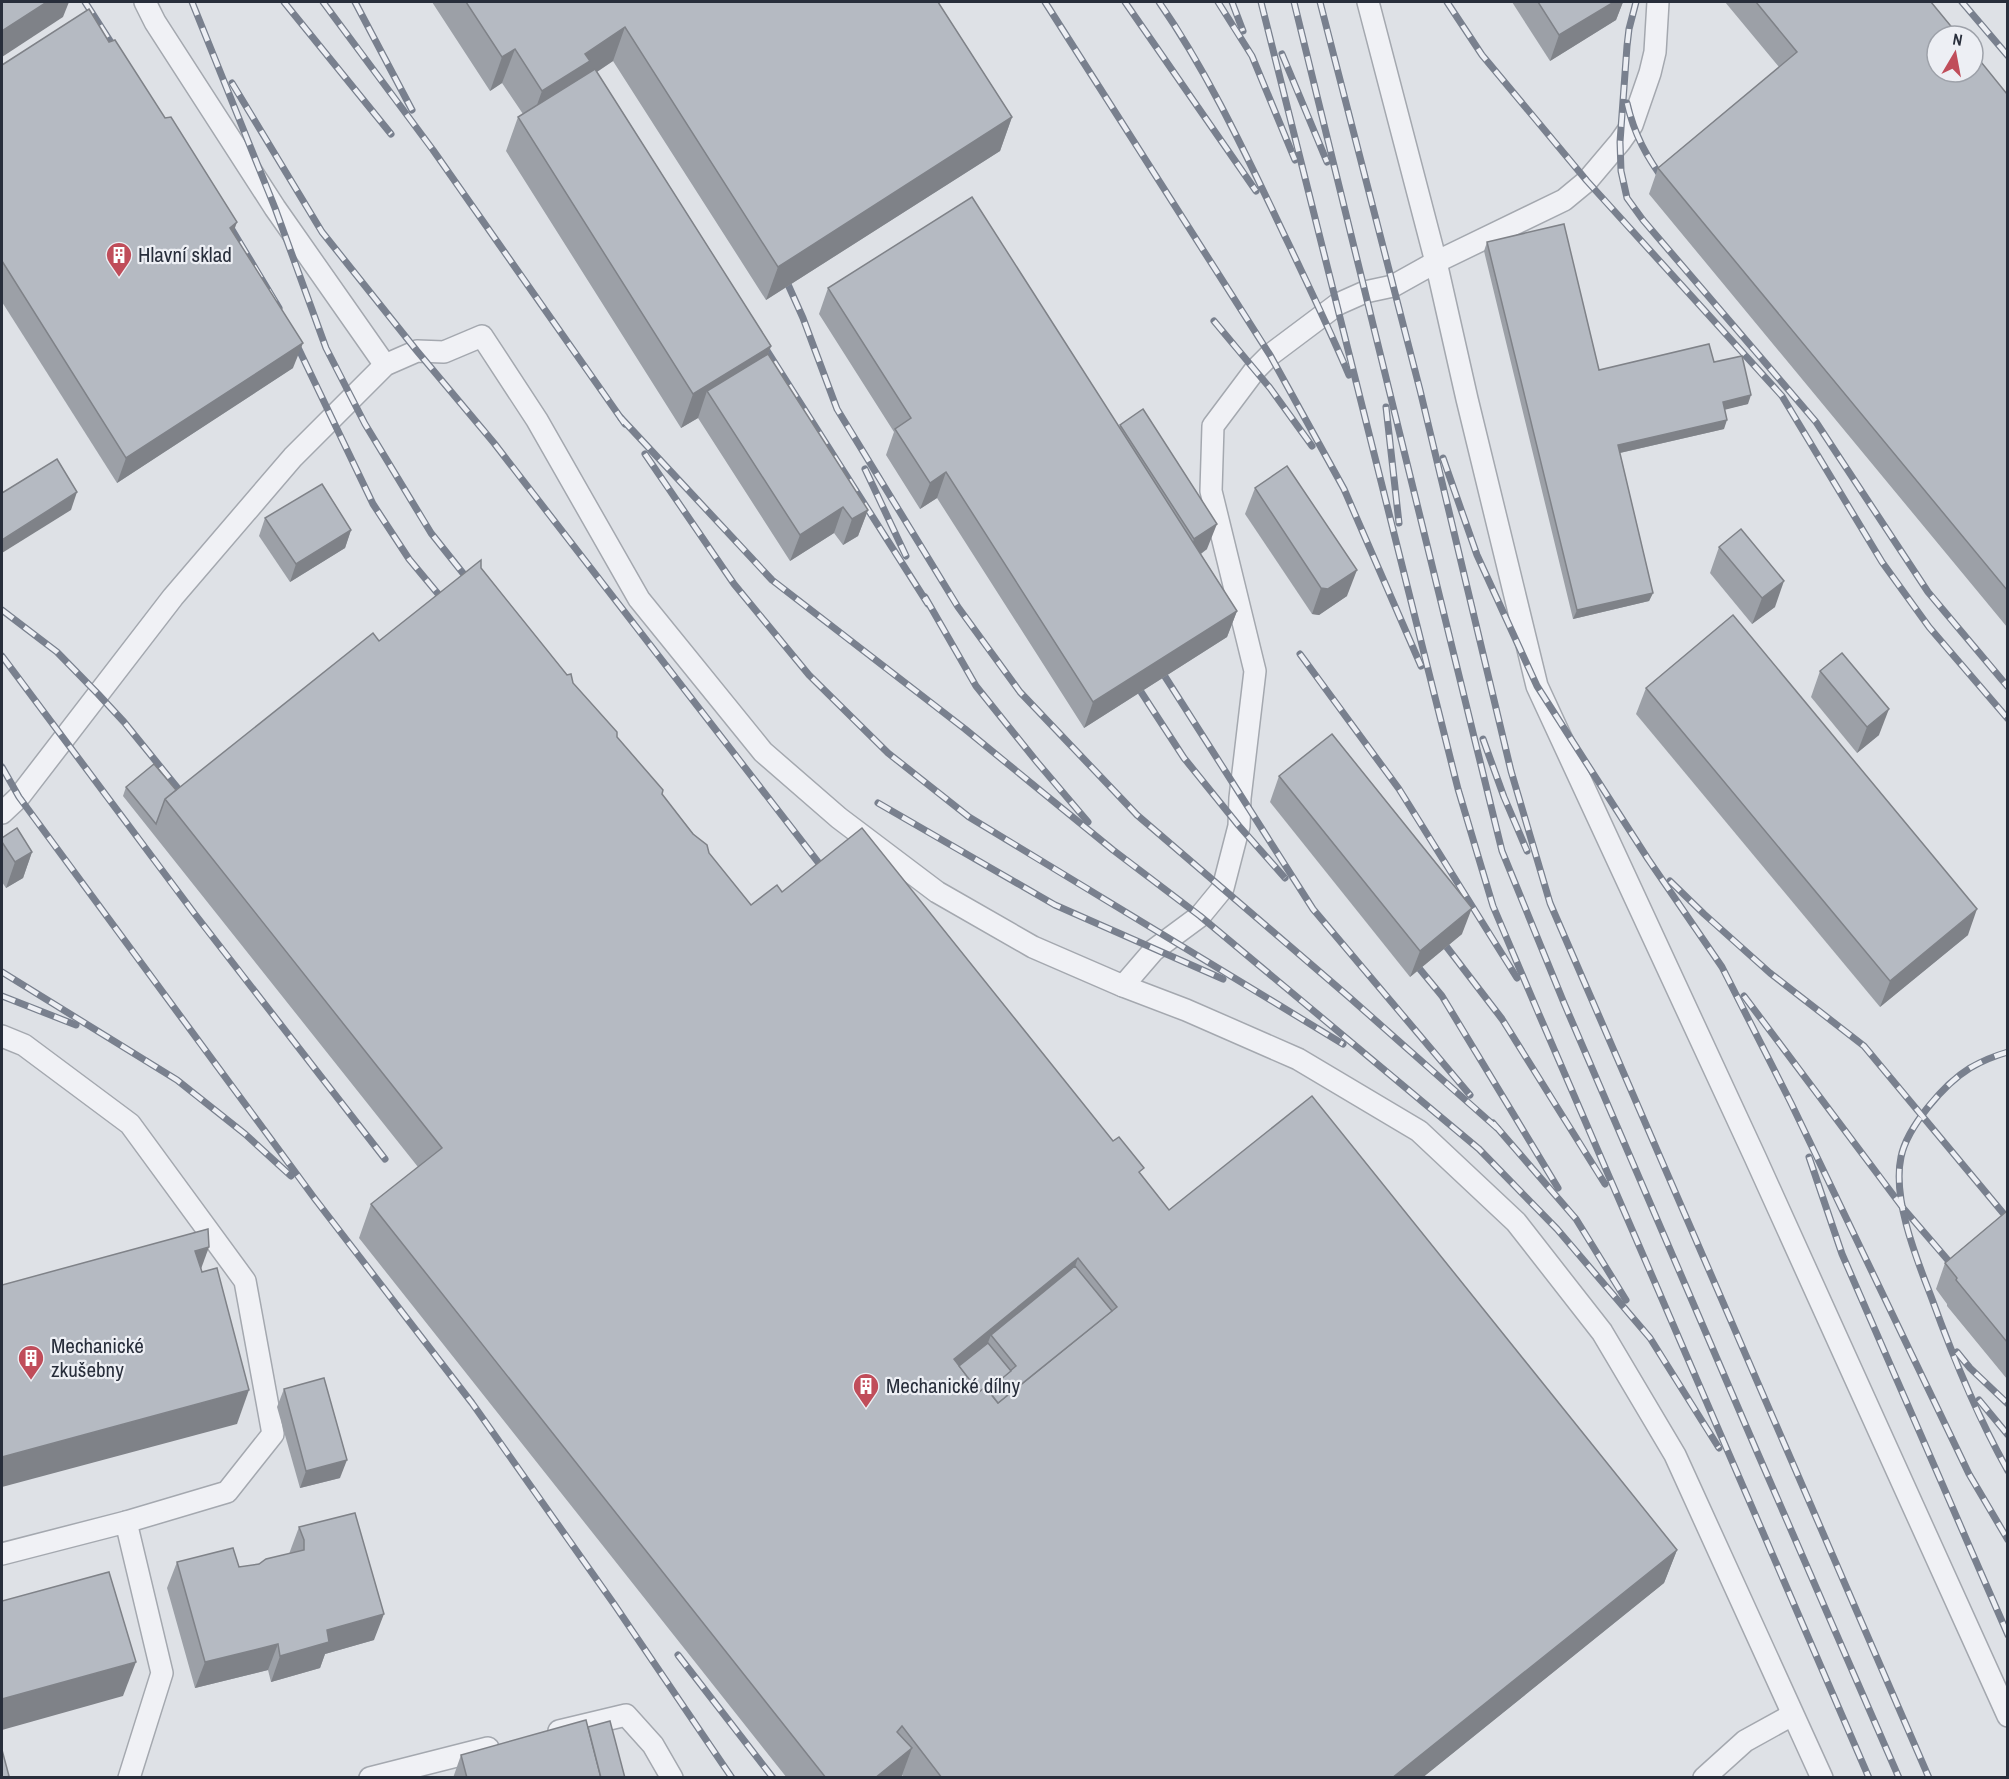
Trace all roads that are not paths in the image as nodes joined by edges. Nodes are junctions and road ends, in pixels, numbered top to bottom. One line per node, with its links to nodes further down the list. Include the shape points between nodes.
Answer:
1 (145, 2): 5 (lane, via 154,22 269,199)
2 (1368, 2): 4 (lane)
3 (1658, 2): 4 (lane, via 1654,52 1632,125 1587,181 1564,200)
4 (1436, 262): 7 (lane, via 1393,286 1365,292 1338,304 1270,355 1213,426 1211,492 1255,671 1239,826 1223,888 1200,916 1154,950); 12 (lane, via 1537,686 1755,1156)
5 (385, 365): 6 (lane, via 293,457 181,588 19,797); 7 (lane, via 417,351 444,352 482,336 537,420 639,599 763,752 839,818 937,892 1033,947)
6 (2, 813)
7 (1123, 986): 11 (lane, via 1298,1059 1419,1131 1516,1222 1602,1332 1675,1455)
8 (2, 1036): 9 (lane, via 24,1045 130,1124 245,1281 273,1434 227,1492)
9 (126, 1522): 10 (lane); 15 (lane, via 162,1673)
10 (2, 1554)
11 (1792, 1715): 18 (lane, via 1746,1741); 19 (lane)
12 (2007, 1716)
13 (544, 1735): 17 (lane, via 626,1715 653,1745)
14 (509, 1743): 16 (lane)
15 (129, 1778)
16 (370, 1778)
17 (672, 1778)
18 (1704, 1778)
19 (1822, 1778)

